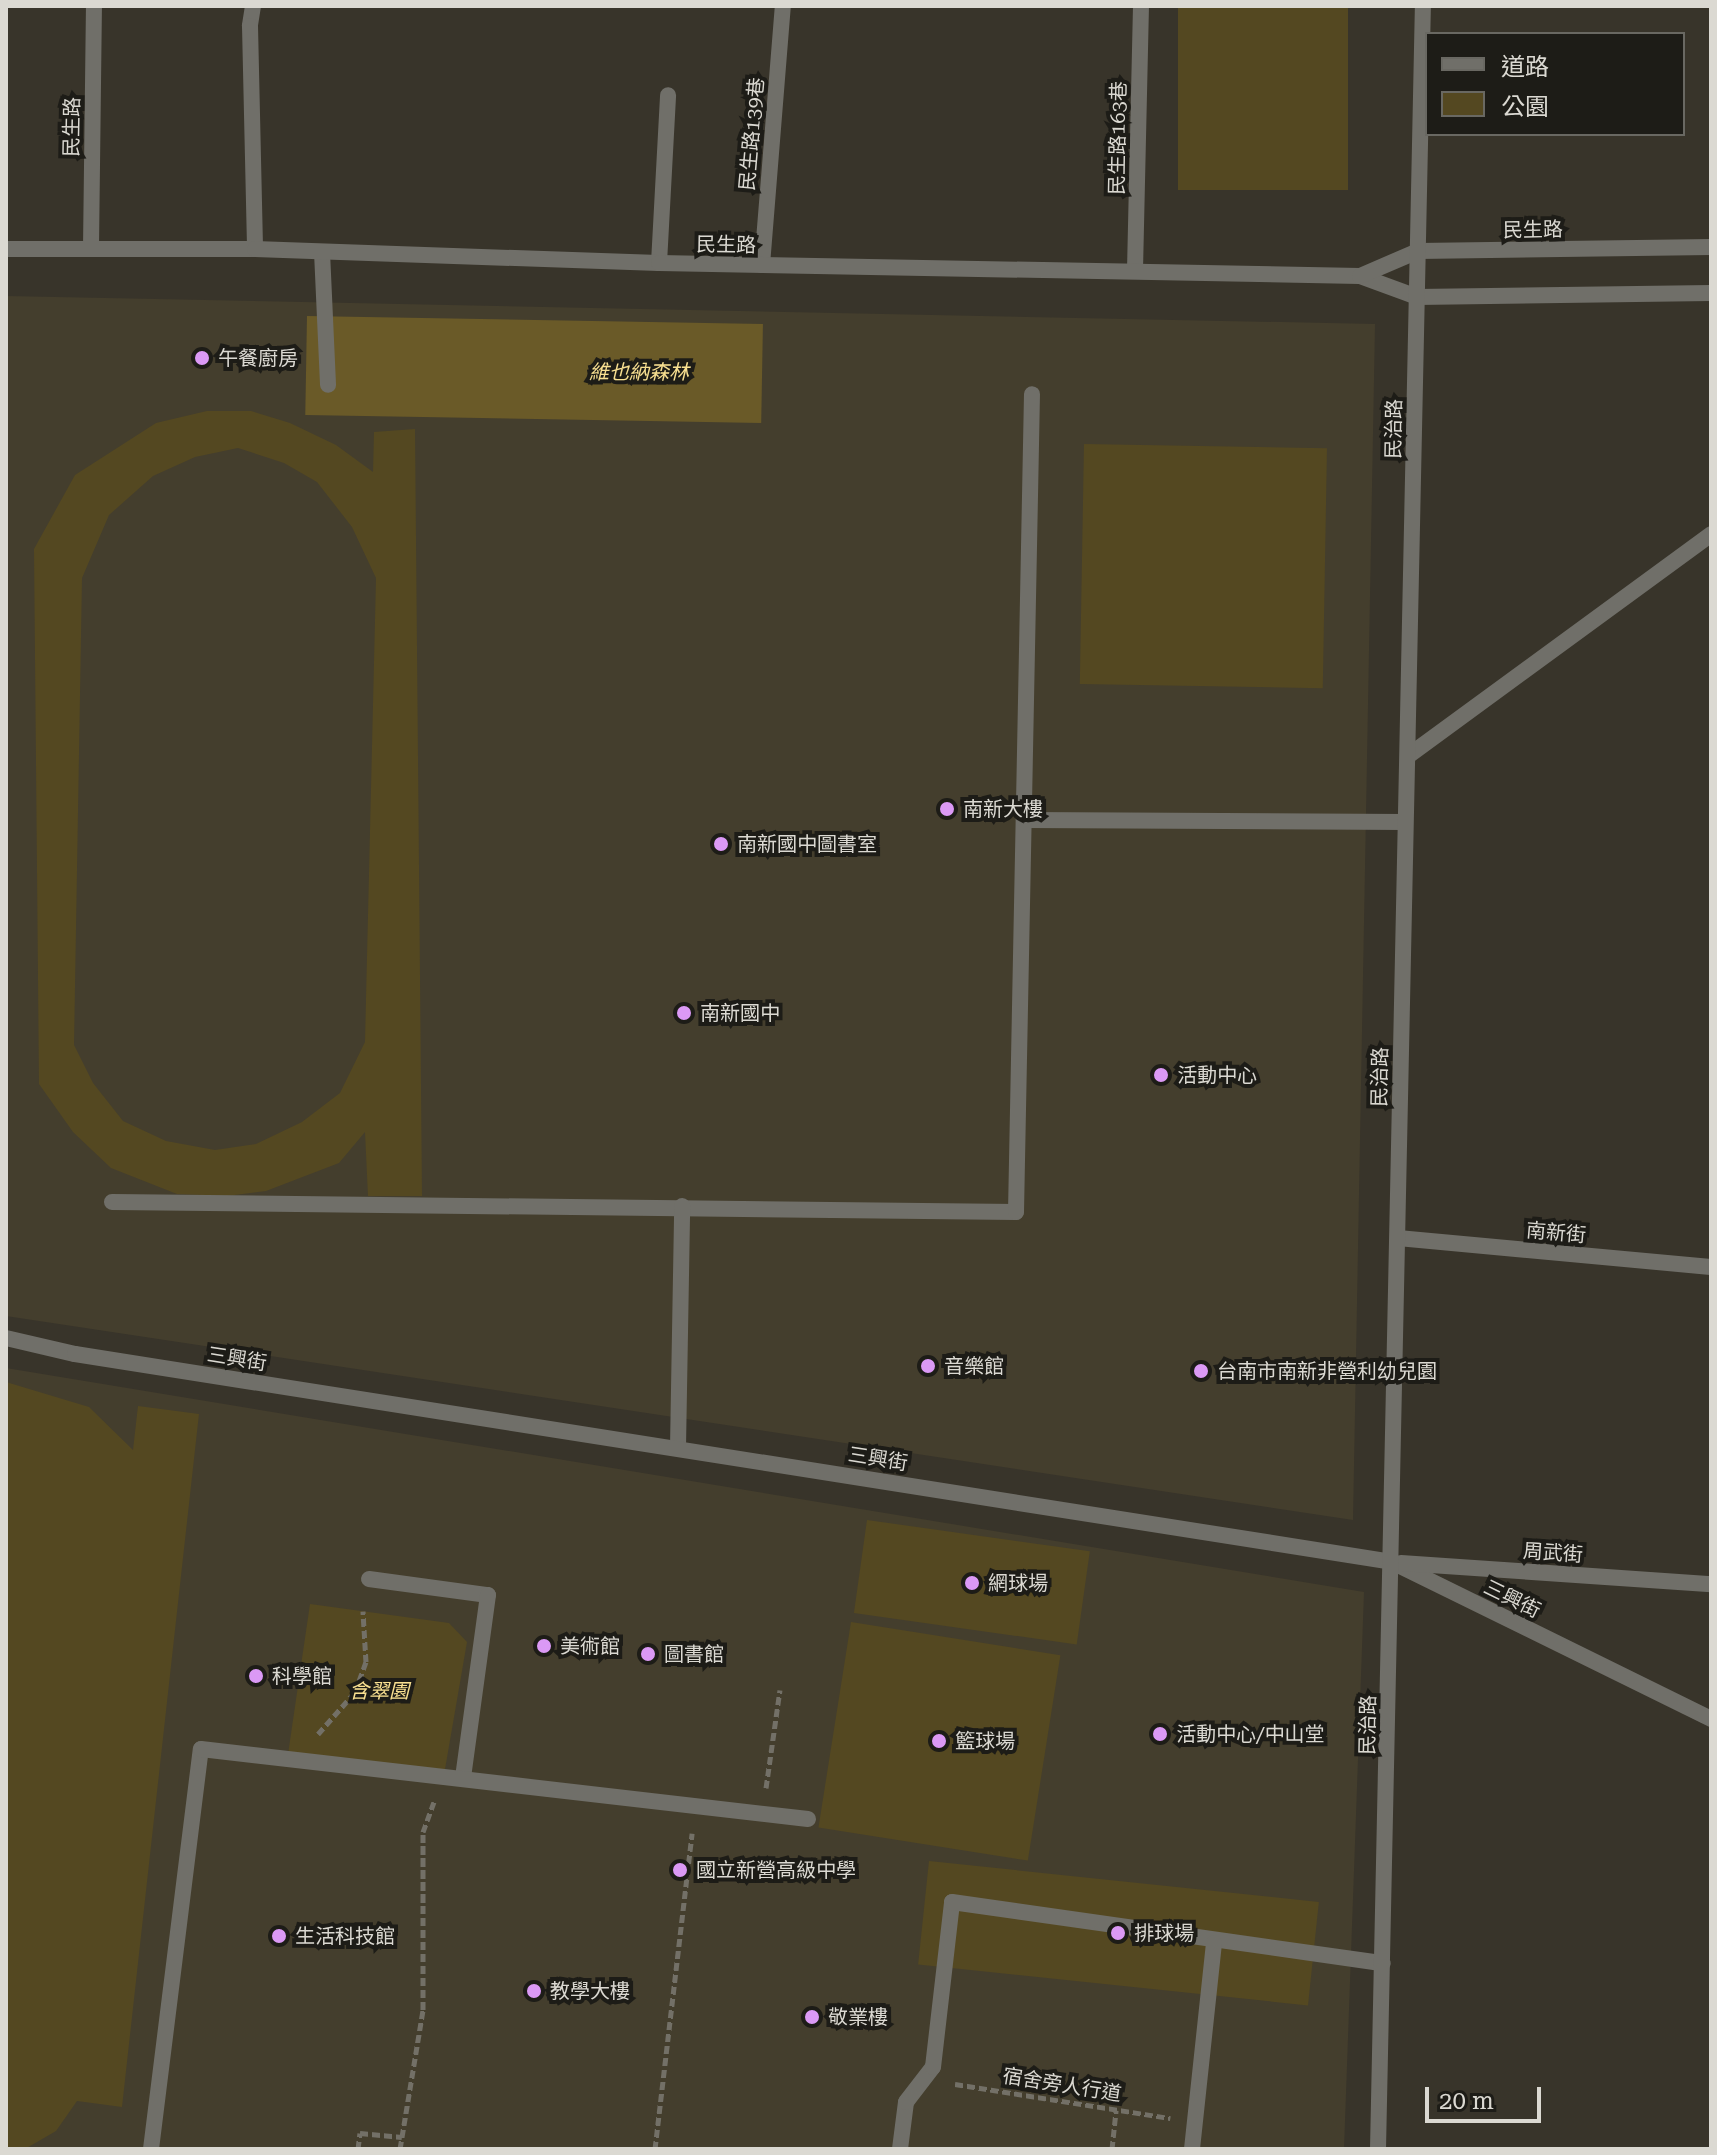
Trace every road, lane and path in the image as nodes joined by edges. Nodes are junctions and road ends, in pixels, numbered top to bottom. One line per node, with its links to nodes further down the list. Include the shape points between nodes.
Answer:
1 (94, 6): 8 (street, 民生路)
2 (253, 6): 10 (street)
3 (783, 6): 14 (street, 民生路139巷)
4 (1141, 6): 15 (street, 民生路163巷)
5 (1423, 6): 11 (street, 民治路)
6 (668, 95): 13 (street)
7 (1711, 247): 11 (street, 民生路)
8 (91, 248): 9 (street, 民生路); 10 (street, 民生路)
9 (6, 249)
10 (255, 249): 12 (street, 民生路)
11 (1418, 251): 16 (street, 民生路); 18 (street, 民治路)
12 (322, 252): 13 (street, 民生路); 19 (street)
13 (659, 263): 14 (street, 民生路)
14 (762, 265): 15 (street, 民生路)
15 (1135, 270): 16 (street, 民生路)
16 (1360, 276): 18 (street, 民生路)
17 (1711, 293): 18 (street, 民生路)
18 (1417, 297): 22 (street, 民治路)
19 (328, 385)
20 (1032, 394): 23 (street)
21 (1711, 534): 22 (street)
22 (1408, 756): 24 (street, 民治路)
23 (1025, 820): 24 (street); 26 (street, via 1016,1212)
24 (1405, 822): 27 (street, 民治路)
25 (112, 1202): 26 (street)
26 (682, 1206): 30 (street)
27 (1398, 1238): 28 (street, 南新街); 31 (street, 民治路)
28 (1711, 1267)
29 (6, 1338): 30 (street, 三興街, via 47,1350)
30 (678, 1447): 31 (street, 三興街)
31 (1392, 1562): 33 (street, 周武街); 36 (street, 三興街); 44 (street, 民治路)
32 (369, 1579): 39 (street, via 488,1595)
33 (1711, 1584)
34 (363, 1611): 37 (path, via 366,1662 355,1692 311,1742)
35 (780, 1690): 41 (path)
36 (1711, 1719)
37 (308, 1760): 38 (street); 49 (street, via 201,1749)
38 (444, 1775): 39 (street); 48 (path, via 423,1832 423,2010)
39 (463, 1777): 40 (street)
40 (695, 1804): 41 (street); 52 (path)
41 (763, 1813): 42 (street)
42 (808, 1819)
43 (1214, 1943): 44 (street); 45 (street, via 952,1902 933,2067); 47 (street)
44 (1383, 1963): 56 (street, 民治路)
45 (924, 2079): 46 (path, 宿舍旁人行道); 53 (street, via 906,2102)
46 (1116, 2110): 47 (path, 宿舍旁人行道); 54 (path)
47 (1195, 2122): 55 (street)
48 (402, 2137): 50 (path, via 360,2133); 51 (path)
49 (151, 2149)
50 (358, 2149)
51 (400, 2149)
52 (655, 2149)
53 (900, 2149)
54 (1112, 2149)
55 (1192, 2149)
56 (1378, 2149)

